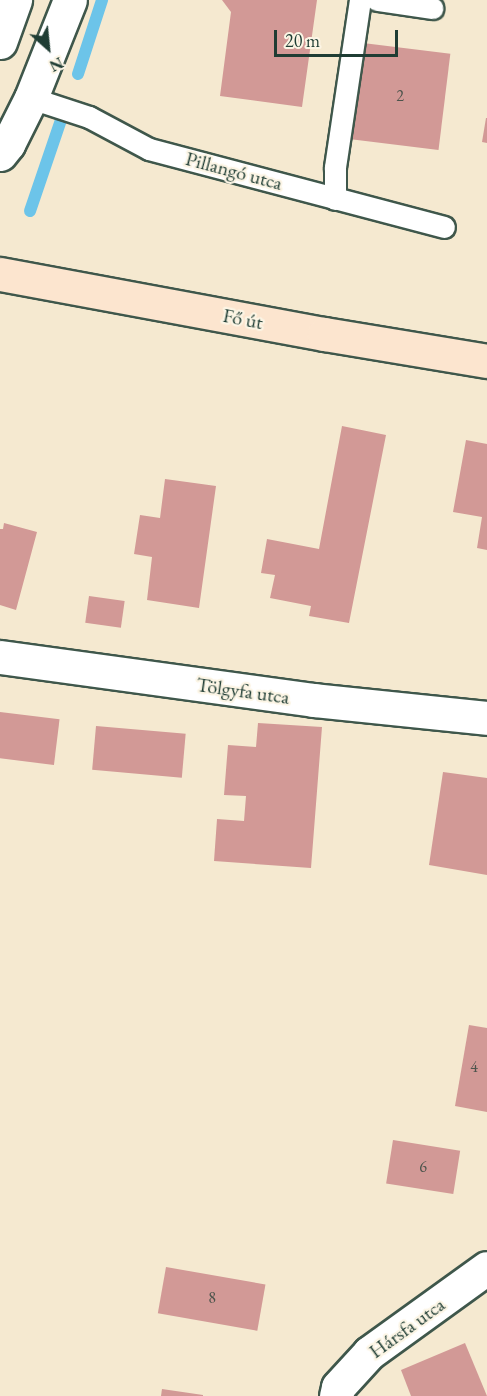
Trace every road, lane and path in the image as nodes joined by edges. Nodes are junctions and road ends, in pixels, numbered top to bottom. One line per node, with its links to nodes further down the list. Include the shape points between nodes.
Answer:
1 (15, 0): 6 (street)
2 (70, 0): 7 (street)
3 (360, 0): 9 (lane, via 335,167)
4 (377, 0): 5 (lane)
5 (432, 8)
6 (0, 42)
7 (31, 98): 8 (street, via 9,144); 9 (lane, Pillangó utca, via 89,117 149,149)
8 (0, 154)
9 (335, 199): 10 (lane, Pillangó utca)
10 (444, 226)
11 (0, 274): 12 (main road, Fő út)
12 (487, 361)
13 (0, 657): 14 (street, Tölgyfa utca, via 314,700)
14 (487, 717)
15 (487, 1268): 16 (street, Hársfa utca, via 369,1353 338,1387)
16 (336, 1396)

